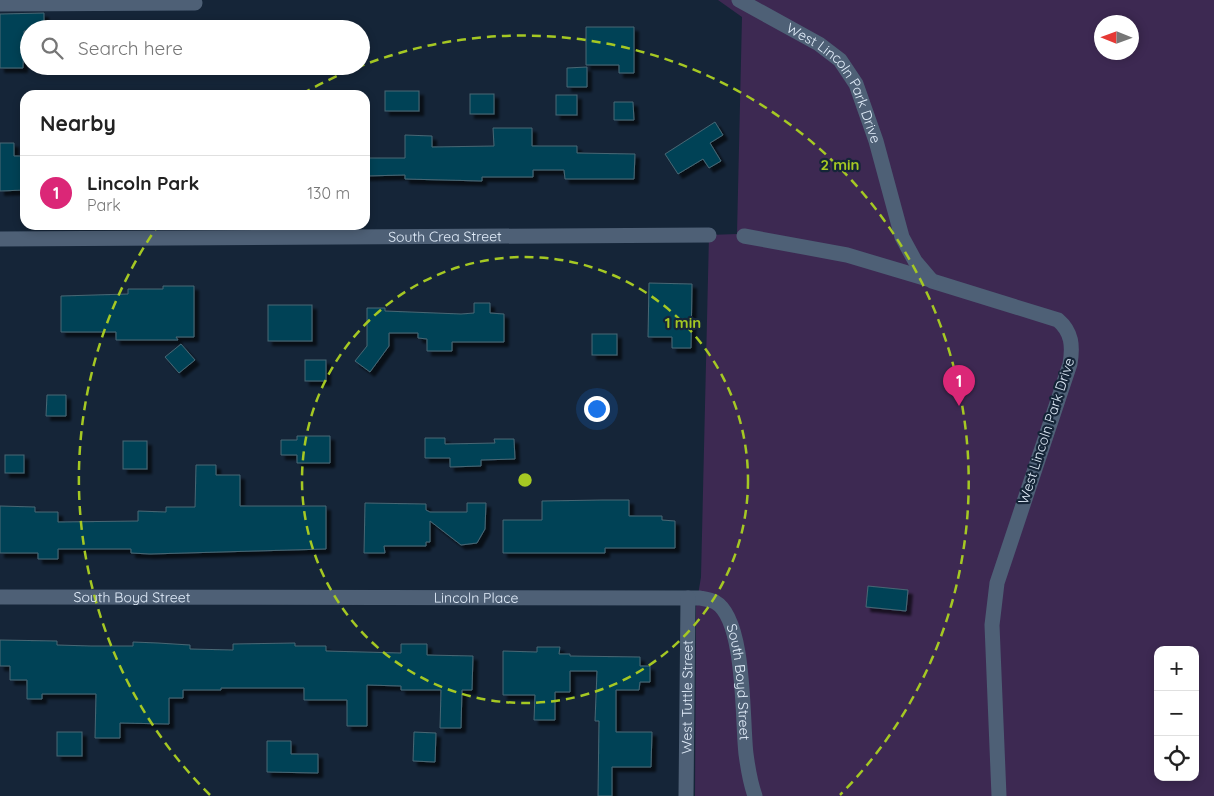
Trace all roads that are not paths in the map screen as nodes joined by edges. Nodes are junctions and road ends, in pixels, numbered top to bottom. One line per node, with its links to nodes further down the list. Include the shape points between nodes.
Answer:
1 (739, 0): 7 (street, West Lincoln Park Drive, via 819,44 840,60 859,92 902,237 915,261)
2 (195, 3): 3 (street)
3 (0, 4)
4 (709, 235): 6 (street, South Crea Street)
5 (744, 236): 7 (street, via 848,255)
6 (0, 239)
7 (932, 281): 13 (street, West Lincoln Park Drive, via 1058,320 1067,328 1071,340 1070,364 996,590 992,625)
8 (0, 597): 9 (street, South Boyd Street)
9 (264, 598): 10 (street, Lincoln Place)
10 (688, 598): 11 (street, West Tuttle Street); 12 (street, South Boyd Street, via 716,602 727,616 737,643 746,752)
11 (686, 796)
12 (755, 796)
13 (999, 796)

